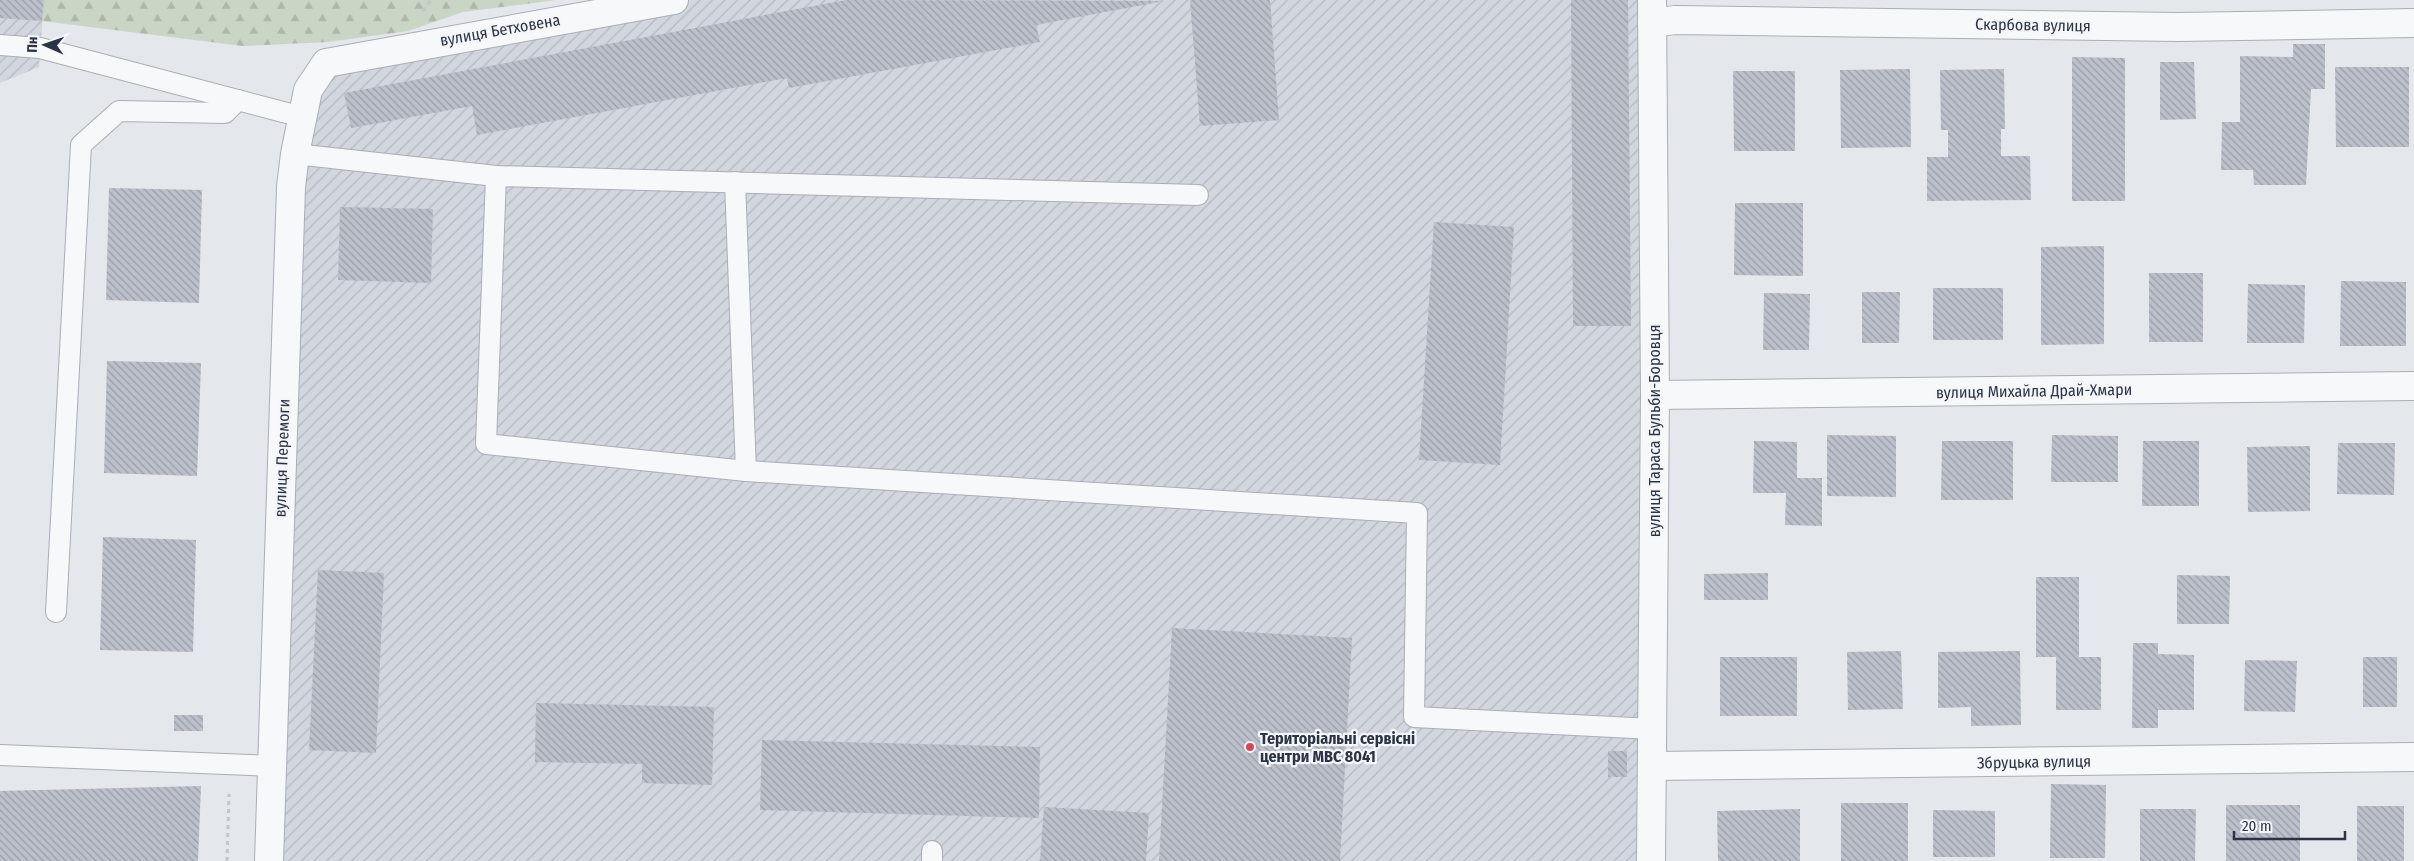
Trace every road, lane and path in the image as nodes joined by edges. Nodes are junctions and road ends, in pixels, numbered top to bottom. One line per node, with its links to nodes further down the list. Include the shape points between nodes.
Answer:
1 (674, 0): 5 (street, вулиця Бетховена)
2 (1652, 11): 3 (street, Скарбова вулиця, via 1675,20 2178,27); 13 (street, вулиця Тараса Бульби-Боровця)
3 (2414, 23)
4 (0, 45): 6 (lane, via 40,48)
5 (326, 63): 7 (street, вулиця Перемоги, via 308,90)
6 (238, 100): 7 (lane); 15 (lane, via 225,113 119,111 82,145)
7 (302, 116): 8 (street, вулиця Перемоги)
8 (295, 154): 9 (lane); 20 (street, вулиця Перемоги, via 291,187)
9 (496, 176): 10 (lane); 14 (lane, via 486,444)
10 (735, 182): 11 (lane); 14 (lane)
11 (1198, 195)
12 (2414, 386): 13 (street, вулиця Михайла Драй-Хмари)
13 (1655, 395): 16 (street, вулиця Тараса Бульби-Боровця)
14 (746, 471): 16 (lane, via 1417,513 1414,717)
15 (56, 612)
16 (1653, 729): 21 (street, вулиця Тараса Бульби-Боровця)
17 (0, 755): 19 (lane)
18 (2414, 757): 21 (street, Збруцька вулиця)
19 (229, 765): 20 (lane); 22 (path)
20 (272, 766): 23 (street, вулиця Перемоги)
21 (1653, 766): 24 (street, вулиця Тараса Бульби-Боровця)
22 (227, 861)
23 (269, 861)
24 (1651, 861)

